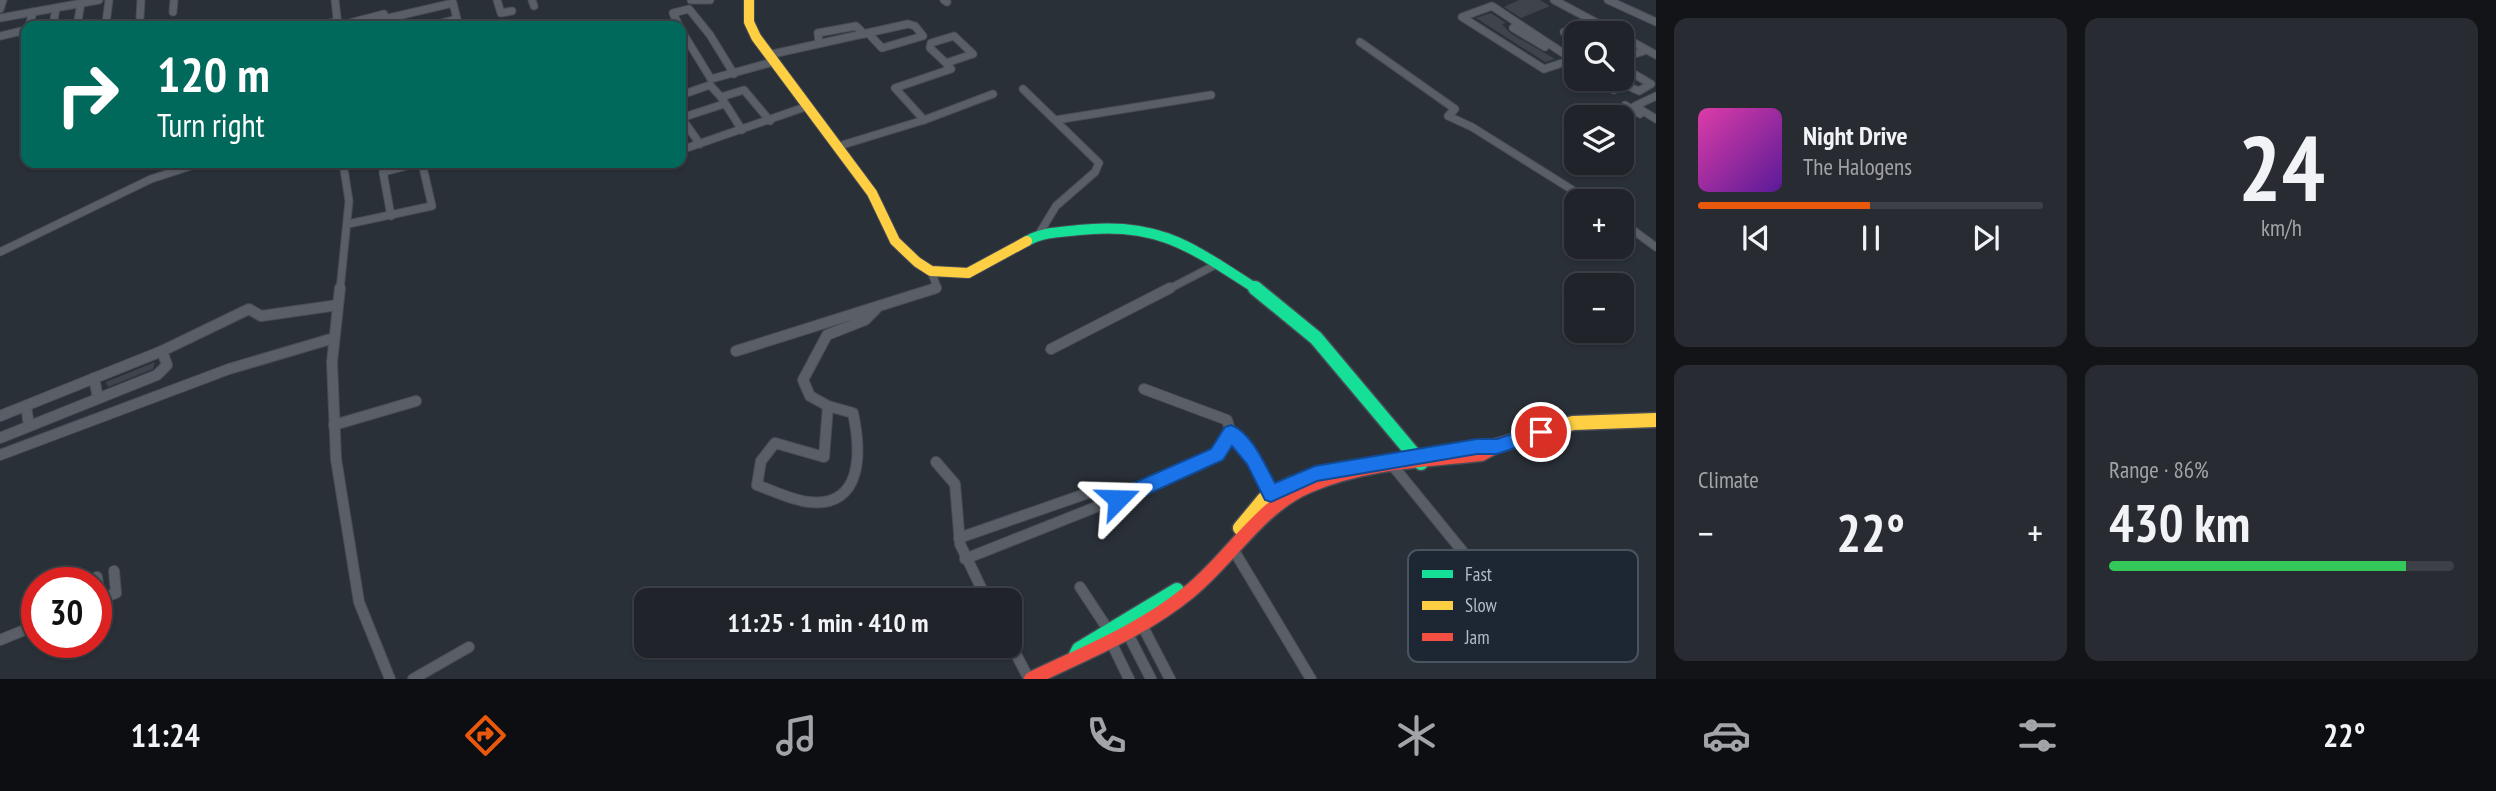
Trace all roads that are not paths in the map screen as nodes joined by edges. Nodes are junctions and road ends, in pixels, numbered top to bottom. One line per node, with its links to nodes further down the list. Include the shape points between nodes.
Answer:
1 (3, 0): 16 (street)
2 (99, 0): 14 (street)
3 (109, 0): 25 (street)
4 (141, 0): 20 (street)
5 (174, 0): 19 (street)
6 (335, 0): 26 (street)
7 (440, 0): 27 (street)
8 (497, 0): 17 (street, via 500,13)
9 (691, 0): 10 (street)
10 (710, 0)
11 (749, 0): 44 (main road, via 749,22)
12 (1554, 0): 31 (street)
13 (1608, 0): 32 (street)
14 (84, 2): 15 (street); 24 (street)
15 (55, 8): 18 (street); 23 (street)
16 (0, 9)
17 (512, 11)
18 (33, 12): 21 (street); 22 (street)
19 (173, 12)
20 (140, 17)
21 (0, 19)
22 (30, 21)
23 (54, 21)
24 (78, 21)
25 (106, 21)
26 (338, 21)
27 (351, 21)
28 (380, 21): 29 (street, via 453,3 457,19)
29 (449, 21)
30 (677, 21): 48 (street, via 673,13 689,9)
31 (1593, 21)
32 (1656, 22)
33 (1514, 28): 42 (street)
34 (21, 30): 36 (street)
35 (866, 33): 35 (street, via 913,24 923,36 882,48); 44 (street)
36 (0, 36)
37 (686, 39): 48 (street, via 708,78)
38 (1360, 42): 74 (street, via 1455,109 1448,116)
39 (1634, 43): 40 (street)
40 (1647, 50): 41 (street); 43 (street)
41 (1634, 54)
42 (1564, 55)
43 (1656, 55)
44 (770, 59): 48 (street); 57 (main road)
45 (1572, 59): 45 (street, via 1544,69 1462,17 1492,6)
46 (946, 63): 46 (street, via 955,60 973,54 954,36 931,43 930,48); 61 (street, via 951,69 895,88)
47 (1634, 74): 50 (street, via 1651,84)
48 (735, 75): 51 (street)
49 (1023, 89): 62 (street)
50 (1634, 89)
51 (747, 91): 56 (street); 63 (street)
52 (686, 93): 56 (street, via 710,85)
53 (993, 94): 61 (street)
54 (1211, 95): 62 (street)
55 (1656, 96): 60 (street, via 1635,106)
56 (722, 101): 59 (street); 66 (street)
57 (808, 106): 63 (street); 68 (main road)
58 (1634, 111): 65 (street)
59 (686, 116)
60 (1656, 119)
61 (924, 120): 68 (street)
62 (1056, 120): 78 (street, via 1099,167 1056,206)
63 (770, 121): 66 (street)
64 (686, 124): 67 (street)
65 (1656, 124)
66 (743, 130): 67 (street)
67 (701, 144): 69 (street)
68 (839, 146): 82 (main road, via 872,193 895,242)
69 (686, 148)
70 (185, 168): 80 (street, via 151,179)
71 (344, 168): 76 (street)
72 (400, 168): 75 (street, via 383,172)
73 (422, 168): 75 (street, via 432,206)
74 (1571, 189)
75 (391, 216): 76 (street)
76 (348, 224): 83 (street)
77 (1634, 229): 79 (street)
78 (1039, 234): 81 (main road, via 1134,228 1185,243); 82 (main road, via 968,273)
79 (1656, 247)
80 (0, 252)
81 (1219, 263): 86 (street); 102 (main road, via 1316,338)
82 (931, 271): 84 (street, via 936,289)
83 (338, 305): 85 (street); 87 (street, via 261,316 250,309)
84 (877, 308): 88 (street); 94 (street, via 865,320 827,335 803,380 810,397)
85 (334, 338): 97 (street); 101 (street, via 229,369)
86 (1051, 349)
87 (162, 351): 89 (street); 91 (street, via 167,362 160,373)
88 (736, 351)
89 (94, 378): 91 (street); 93 (street)
90 (1144, 389): 99 (street, via 1227,420)
91 (98, 398): 98 (street)
92 (416, 401): 97 (street)
93 (26, 406): 95 (street); 98 (street)
94 (828, 406): 94 (street, via 853,412 860,441 852,483 827,501 815,502 757,485 761,461 775,443 824,457)
95 (0, 416)
96 (1656, 420): 102 (main road, via 1573,423 1481,454)
97 (334, 425): 122 (street, via 359,602)
98 (29, 426): 100 (street)
99 (1231, 433): 106 (street, via 1253,458); 107 (street, via 1217,455)
100 (0, 438)
101 (0, 455)
102 (1418, 459): 104 (main road); 105 (main road, via 1351,466)
103 (936, 462): 108 (street, via 955,484)
104 (1393, 466): 105 (main road); 110 (street)
105 (1309, 481): 106 (main road)
106 (1275, 498): 109 (main road)
107 (1111, 501): 108 (street, via 1104,492 1091,492); 111 (street)
108 (959, 538): 111 (street)
109 (1231, 547): 116 (main road, via 1185,596); 128 (street)
110 (1461, 550)
111 (965, 559): 114 (street)
112 (114, 571): 115 (street, via 116,593)
113 (1080, 587): 118 (street)
114 (980, 588)
115 (112, 595)
116 (1134, 627): 118 (main road); 126 (street); 127 (street)
117 (21, 631): 119 (street)
118 (1110, 638): 124 (main road, via 1084,657); 125 (street)
119 (0, 640)
120 (469, 647): 123 (street)
121 (1018, 658): 124 (street)
122 (390, 679)
123 (413, 679)
124 (1030, 679)
125 (1129, 679)
126 (1151, 679)
127 (1170, 679)
128 (1311, 679)

